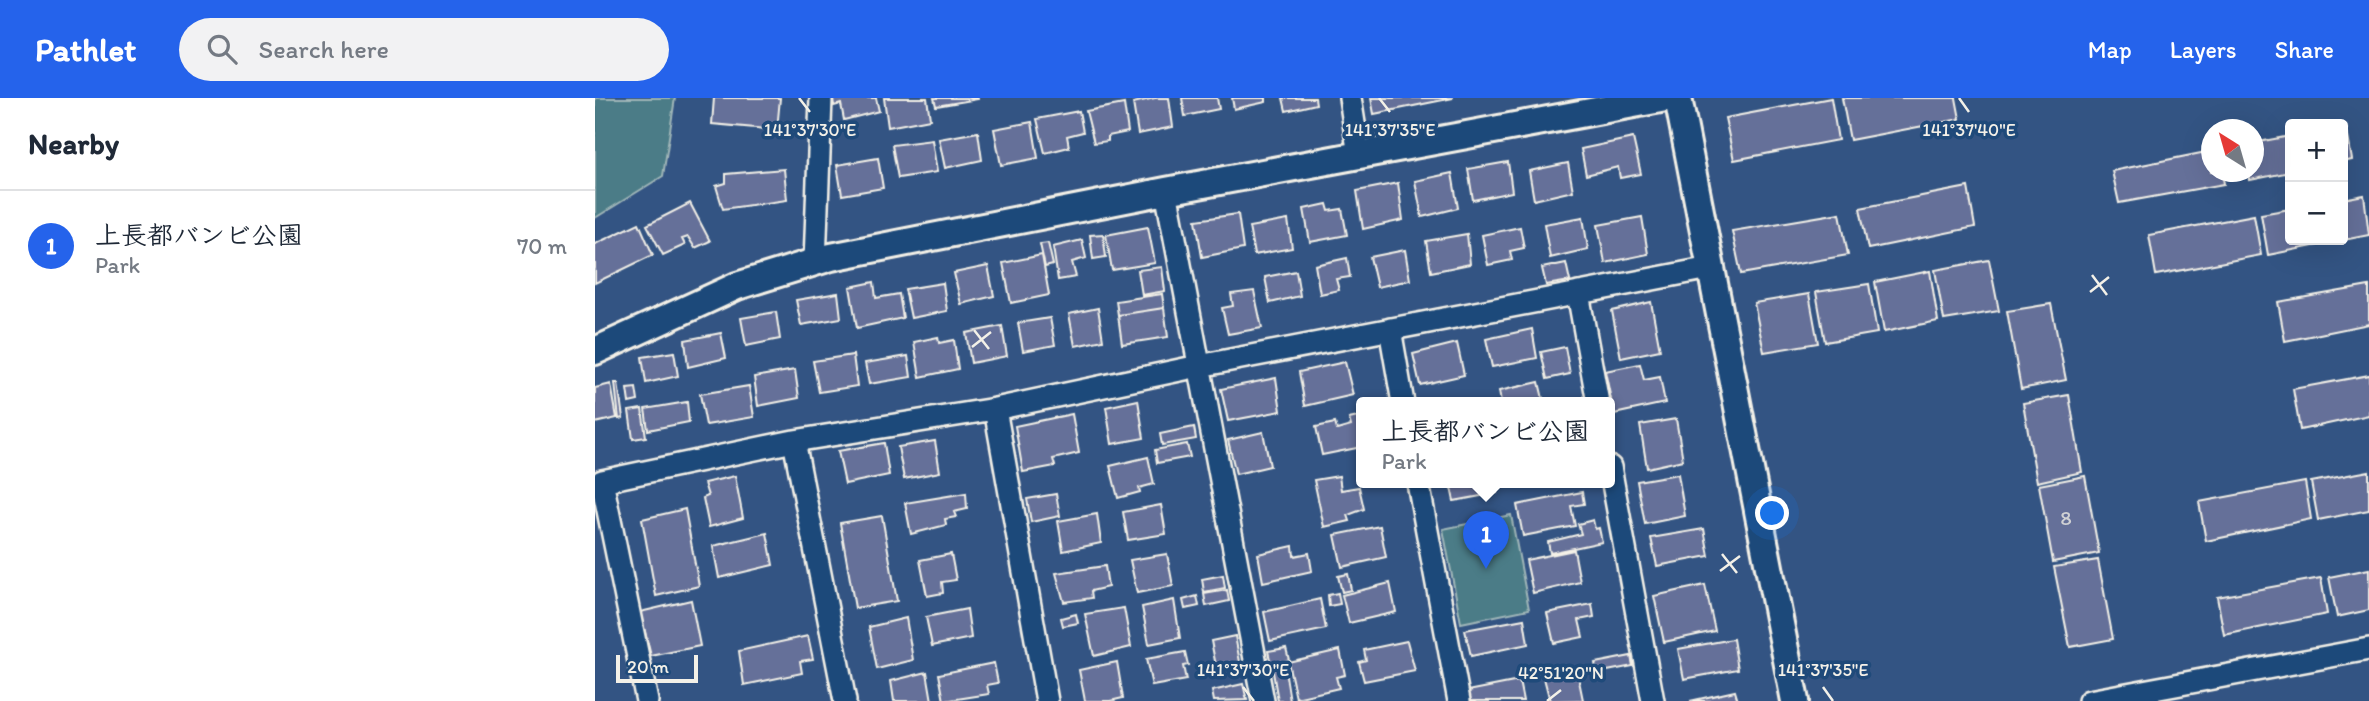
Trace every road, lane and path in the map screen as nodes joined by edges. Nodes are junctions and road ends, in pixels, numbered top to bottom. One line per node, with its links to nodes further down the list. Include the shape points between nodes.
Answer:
1 (821, 98): 7 (street)
2 (1350, 98): 5 (street)
3 (1666, 98): 5 (street)
4 (1678, 98): 8 (street)
5 (1359, 155): 6 (street)
6 (1166, 191): 7 (street); 12 (street)
7 (815, 263): 11 (street, via 737,286)
8 (1710, 268): 9 (street); 26 (street)
9 (1579, 293): 10 (street); 14 (street)
10 (1389, 330): 12 (street); 13 (street)
11 (595, 351)
12 (1199, 366): 15 (street); 23 (street)
13 (1402, 397)
14 (1597, 397)
15 (995, 409): 16 (street); 22 (street)
16 (794, 441): 20 (street, via 602,481); 21 (street)
17 (1419, 488): 24 (street)
18 (1614, 488): 25 (street)
19 (2369, 649): 27 (street)
20 (647, 701)
21 (845, 701)
22 (1048, 701)
23 (1263, 701)
24 (1459, 701)
25 (1653, 701)
26 (1795, 701)
27 (2089, 701)

